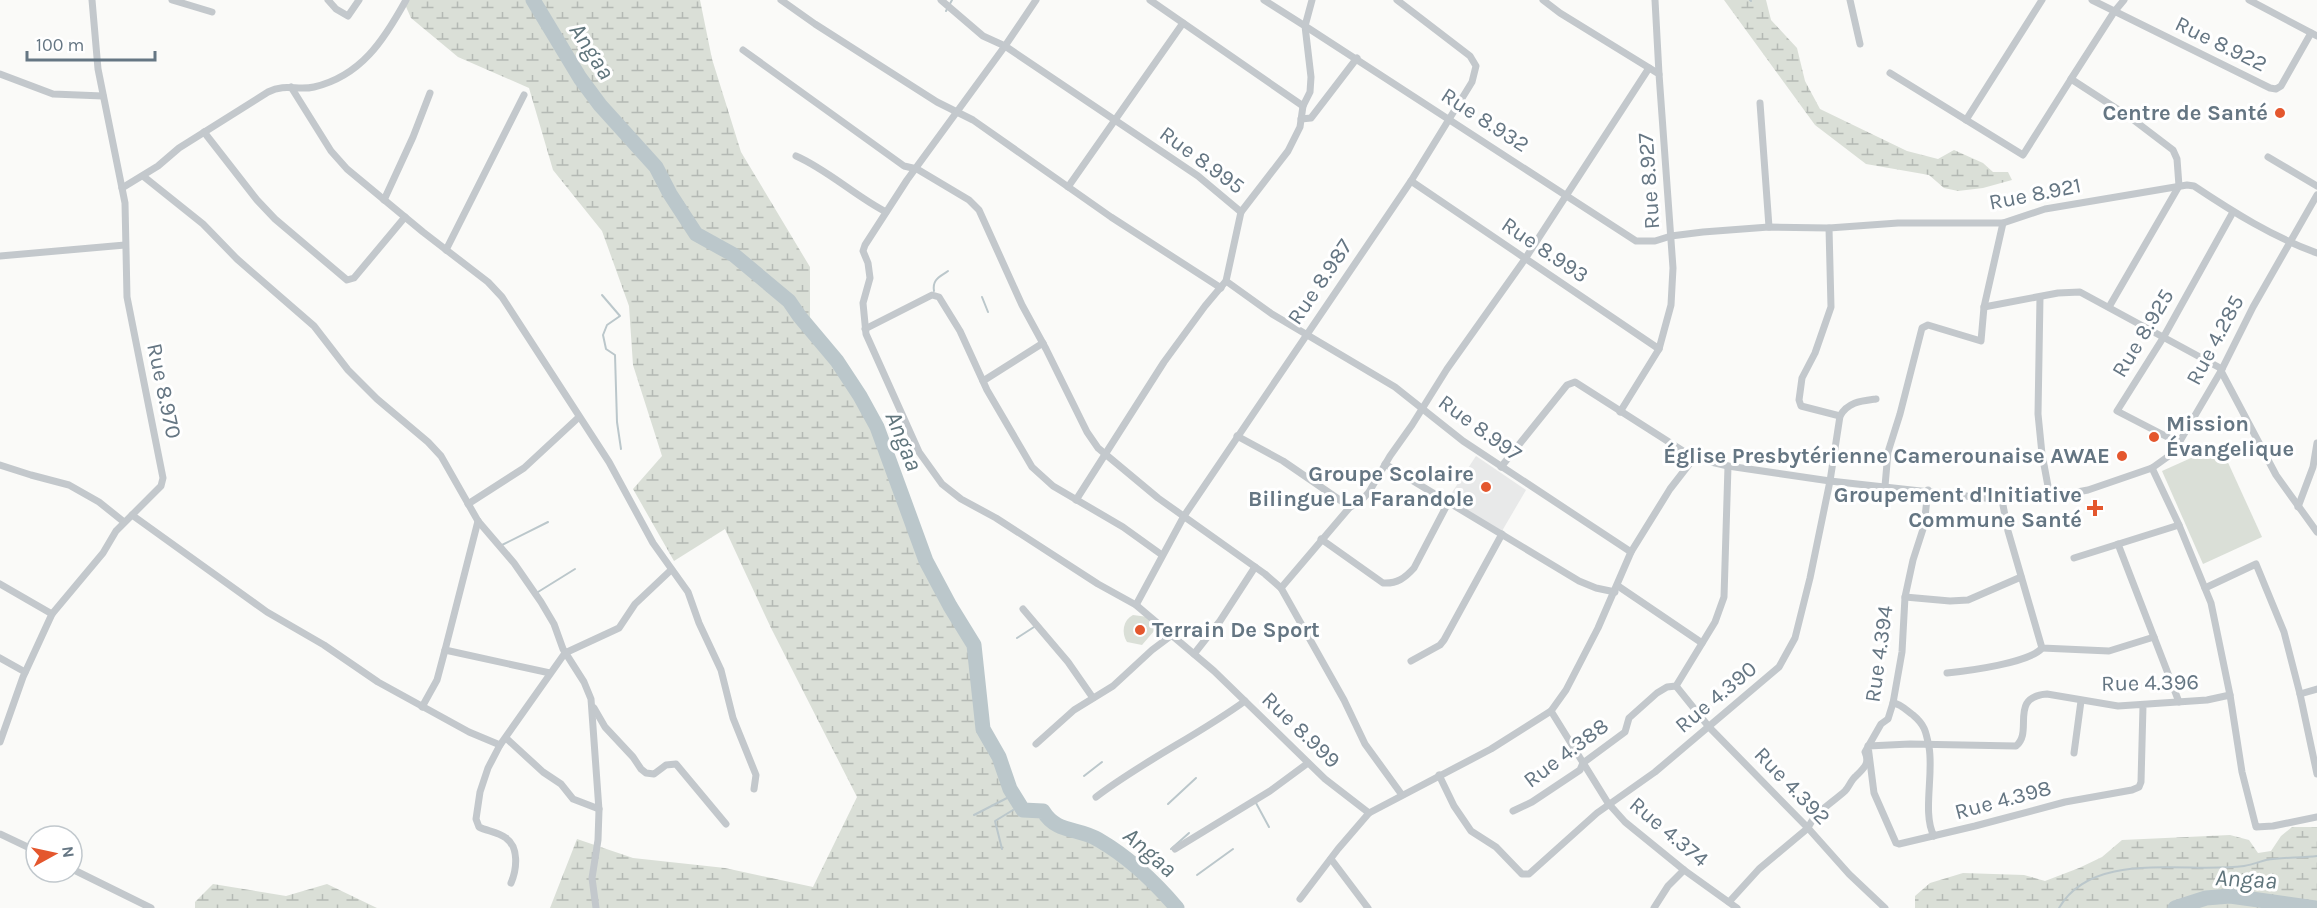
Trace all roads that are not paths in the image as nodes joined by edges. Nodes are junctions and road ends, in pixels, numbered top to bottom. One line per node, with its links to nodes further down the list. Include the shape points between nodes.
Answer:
1 (92, 0): 38 (street, Rue 8.970)
2 (172, 0): 21 (street)
3 (328, 0): 4 (street, via 348,16)
4 (359, 0)
5 (406, 0): 35 (street, via 385,37 359,67 317,86)
6 (782, 0): 41 (street, via 937,102)
7 (941, 0): 27 (street, Rue 8.995, via 983,36)
8 (1036, 0): 27 (street)
9 (1150, 0): 23 (street)
10 (1264, 0): 24 (street)
11 (1312, 0): 24 (street)
12 (1397, 0): 42 (street, Rue 8.987, via 1470,56 1476,66 1472,82)
13 (1543, 0): 30 (street)
14 (1654, 0): 33 (street, Rue 8.927)
15 (1850, 0): 26 (street)
16 (2042, 0): 44 (street)
17 (2092, 0): 22 (street, Rue 8.922)
18 (2124, 0): 22 (street)
19 (2249, 0): 20 (street)
20 (2260, 2): 25 (street)
21 (212, 12)
22 (2114, 12): 25 (street, Rue 8.922, via 2270,88 2281,86); 34 (street)
23 (1183, 23): 40 (street); 45 (street)
24 (1305, 26): 29 (street, Rue 8.932); 40 (street, Rue 8.995, via 1311,77 1310,92)
25 (2314, 35)
26 (1860, 44)
27 (1005, 46): 41 (street, Rue 8.999); 45 (street, Rue 8.995)
28 (743, 50): 49 (street, via 904,166)
29 (1357, 58): 42 (street, Rue 8.932); 43 (street, via 1311,118)
30 (1649, 68): 33 (street); 56 (street)
31 (1890, 73): 44 (street)
32 (0, 74): 38 (street, via 53,94)
33 (1659, 74): 66 (street, Rue 8.927)
34 (2071, 79): 44 (street, via 2023,155); 52 (street, via 2173,150)
35 (291, 87): 46 (street, via 268,92); 58 (street, via 336,156)
36 (430, 93): 58 (street)
37 (524, 95): 69 (street)
38 (103, 96): 55 (street, Rue 8.970)
39 (1760, 103): 64 (street)
40 (1303, 106): 43 (street, Rue 8.995)
41 (958, 111): 49 (street, Rue 8.999); 54 (street)
42 (1449, 118): 51 (street, Rue 8.987); 56 (street, Rue 8.932)
43 (1301, 119): 60 (street, Rue 8.995, via 1288,151)
44 (1966, 120)
45 (1116, 122): 54 (street); 60 (street, Rue 8.995, via 1198,176)
46 (204, 132): 50 (street); 62 (street, via 269,213 347,280 354,279)
47 (796, 156): 59 (street)
48 (2268, 157): 53 (street)
49 (916, 169): 59 (street, Rue 8.999); 81 (street, via 979,210)
50 (143, 176): 55 (street); 107 (street, via 203,224 314,326 348,370 441,456)
51 (1411, 181): 72 (street, Rue 8.993); 79 (street, Rue 8.987)
52 (2179, 186): 61 (street, Rue 8.921, via 2194,186); 63 (street, Rue 8.921, via 2046,209); 76 (street)
53 (2317, 186)
54 (1068, 187): 74 (street)
55 (122, 188): 68 (street, Rue 8.970)
56 (1567, 195): 66 (street, Rue 8.932, via 1636,241); 72 (street)
57 (2317, 195): 67 (street, Rue 4.285)
58 (384, 200): 62 (street)
59 (886, 212): 78 (street, Rue 8.999, via 863,251 870,278 863,303)
60 (1241, 212): 73 (street)
61 (2233, 212): 67 (street, Rue 8.921); 80 (street, Rue 8.925)
62 (405, 217): 69 (street)
63 (2003, 223): 65 (street, Rue 8.921, via 1898,223); 77 (street)
64 (1769, 227): 65 (street, Rue 8.921); 66 (street, Rue 8.921)
65 (1829, 228): 88 (street, via 1831,307 1802,378 1799,400 1802,406)
66 (1671, 236): 82 (street, Rue 8.927, via 1671,305)
67 (2288, 243): 70 (street, Rue 8.921); 83 (street, Rue 4.285)
68 (125, 245): 71 (street); 110 (street, Rue 8.970, via 131,323 163,471 161,486)
69 (446, 250): 89 (street, via 502,297)
70 (2317, 253)
71 (0, 256)
72 (1525, 259): 82 (street, Rue 8.993); 86 (street)
73 (1226, 281): 74 (street); 79 (street, Rue 8.997)
74 (1221, 288): 93 (street, via 1164,362)
75 (2040, 297): 76 (street, via 2080,292); 77 (street); 103 (street, via 2038,414)
76 (2109, 306): 80 (street)
77 (1984, 307): 101 (street, via 1981,341 1928,326 1922,328 1888,452)
78 (865, 329): 84 (street, via 936,295 960,331); 130 (street, Rue 8.999, via 919,452 942,484)
79 (1306, 335): 86 (street, Rue 8.997, via 1395,387); 90 (street, Rue 8.987)
80 (2163, 338): 83 (street); 91 (street, Rue 8.925, via 2117,411)
81 (1043, 343): 84 (street); 93 (street, via 1087,432)
82 (1659, 349): 87 (street, Rue 8.927)
83 (2221, 370): 91 (street, Rue 4.285); 109 (street, via 2276,475)
84 (983, 381): 104 (street, via 1032,467)
85 (1876, 399): 88 (street, via 1844,408)
86 (1422, 409): 95 (street); 98 (street, Rue 8.997)
87 (1620, 412): 94 (street, Rue 4.285); 98 (street, Rue 4.285, via 1575,382 1567,385)
88 (1840, 416): 100 (street, Rue 4.390)
89 (579, 417): 107 (street, via 524,468); 123 (street)
90 (1237, 435): 108 (street); 111 (street, Rue 8.987)
91 (2179, 443): 99 (street, Rue 4.285)
92 (2317, 443): 109 (street, via 2313,468)
93 (1104, 454): 104 (street); 111 (street)
94 (1694, 458): 97 (street, Rue 4.285); 119 (street)
95 (1385, 464): 106 (street); 108 (street, via 1369,492)
96 (0, 465): 113 (street, via 69,485)
97 (1728, 466): 100 (street, Rue 4.285); 135 (street, via 1724,597)
98 (1501, 467): 119 (street, Rue 8.997)
99 (2152, 468): 103 (street, Rue 4.285, via 2111,483); 114 (street, Rue 4.396)
100 (1830, 481): 101 (street, Rue 4.285); 158 (street, Rue 4.390, via 1800,618 1786,657)
101 (1886, 486): 102 (street, Rue 4.285)
102 (1928, 490): 105 (street, Rue 4.285); 129 (street, Rue 4.394, via 1924,526)
103 (2050, 497): 105 (street, Rue 4.285)
104 (1076, 500): 120 (street, via 1124,527)
105 (2002, 500): 124 (street)
106 (1448, 503): 116 (street); 117 (street, via 1414,568 1391,584 1383,583)
107 (468, 504): 112 (street)
108 (1350, 507): 117 (street)
109 (2298, 507): 115 (street)
110 (132, 514): 113 (street, Rue 8.970); 156 (street, via 267,612)
111 (1184, 516): 120 (street, Rue 8.987); 122 (street)
112 (477, 521): 137 (street); 138 (street, via 541,602)
113 (124, 522): 132 (street, Rue 8.970)
114 (2180, 525): 118 (street); 127 (street, Rue 4.396)
115 (2317, 532)
116 (1502, 534): 128 (street, via 1585,584); 141 (street, via 1444,640)
117 (1321, 539): 126 (street)
118 (2118, 544): 121 (street); 134 (street)
119 (1631, 552): 128 (street)
120 (1162, 555): 130 (street, Rue 8.987)
121 (2074, 558)
122 (1255, 567): 126 (street); 139 (street)
123 (671, 570): 138 (street, via 635,604 619,628); 170 (street, via 688,592 722,670 733,718 755,772)
124 (2021, 577): 129 (street, via 1968,600); 136 (street)
125 (0, 584): 132 (street)
126 (1281, 588): 171 (street, via 1365,744)
127 (2205, 588): 147 (street, Rue 4.396); 148 (street, via 2256,564 2284,632)
128 (1617, 589): 135 (street); 157 (street, via 1566,690)
129 (1905, 597): 153 (street, Rue 4.394, via 1902,652)
130 (1136, 605): 133 (street, Rue 8.999)
131 (1023, 609): 149 (street)
132 (52, 614): 142 (street, Rue 8.970)
133 (1172, 635): 139 (street, Rue 8.999); 149 (street, via 1113,686)
134 (2154, 637): 136 (street, via 2109,651); 152 (street)
135 (1702, 642): 145 (street)
136 (2042, 648): 144 (street, via 2009,662)
137 (445, 650): 143 (street); 156 (street, via 437,680)
138 (565, 652): 143 (street); 154 (street, via 584,682)
139 (1194, 654): 150 (street, Rue 8.999)
140 (0, 658): 142 (street)
141 (1411, 661)
142 (25, 672): 160 (street, Rue 8.970)
143 (550, 673): 159 (street)
144 (1947, 674)
145 (1676, 686): 158 (street, Rue 4.392); 167 (street, Rue 4.388, via 1657,693 1629,718 1625,732)
146 (2317, 689): 148 (street)
147 (2230, 694): 152 (street, Rue 4.396); 177 (street, via 2242,772 2256,827)
148 (2300, 694): 168 (street)
149 (1093, 698): 161 (street)
150 (1245, 701): 166 (street, Rue 8.999); 172 (street)
151 (2081, 701): 155 (street, Rue 4.396); 162 (street, Rue 4.396, via 2047,694 2031,698 2024,710 2016,747); 165 (street)
152 (2179, 702): 155 (street, Rue 4.396)
153 (1893, 703): 162 (street, via 1922,722); 164 (street, Rue 4.394, via 1888,719)
154 (591, 704): 174 (street); 178 (street, via 641,769 654,774 666,765 676,764)
155 (2143, 706): 181 (street, Rue 4.398, via 2139,787)
156 (422, 708): 163 (street)
157 (1551, 711): 167 (street, Rue 4.374); 169 (street)
158 (1709, 727): 173 (street, Rue 4.390, via 1655,772); 179 (street, Rue 4.392)
159 (506, 738): 163 (street); 174 (street, via 561,784 573,799)
160 (0, 742)
161 (1036, 744)
162 (1928, 744): 164 (street, Rue 4.396); 181 (street, via 1929,816)
163 (501, 745): 187 (street, via 484,778 476,819 479,827 506,837 514,850 515,872)
164 (1868, 746): 179 (street, Rue 4.394, via 1865,768); 181 (street, Rue 4.398, via 1874,793 1896,843)
165 (2074, 753)
166 (1308, 763): 176 (street, Rue 8.999); 183 (street)
167 (1583, 763): 173 (street, Rue 4.374); 175 (street, Rue 4.388, via 1572,776)
168 (2317, 774)
169 (1439, 775): 171 (street); 173 (street, Rue 4.390, via 1471,831 1496,847 1525,875)
170 (754, 789)
171 (1402, 795): 176 (street)
172 (1096, 797)
173 (1608, 803): 185 (street, Rue 4.374, via 1625,822)
174 (599, 809): 191 (street, via 592,878)
175 (1513, 811)
176 (1369, 813): 184 (street)
177 (2317, 817)
178 (726, 824)
179 (1808, 828): 189 (street, Rue 4.394, via 1759,869); 195 (street, Rue 4.392)
180 (0, 834): 182 (street)
181 (1934, 836)
182 (24, 845)
183 (1175, 849)
184 (1330, 859): 188 (street); 192 (street)
185 (1684, 870): 189 (street, Rue 4.374); 193 (street)
186 (84, 875): 190 (street)
187 (511, 882)
188 (1300, 899)
189 (1729, 902): 194 (street, Rue 4.374)
190 (151, 908)
191 (596, 908)
192 (1368, 908)
193 (1654, 908)
194 (1737, 908)
195 (1885, 908)

